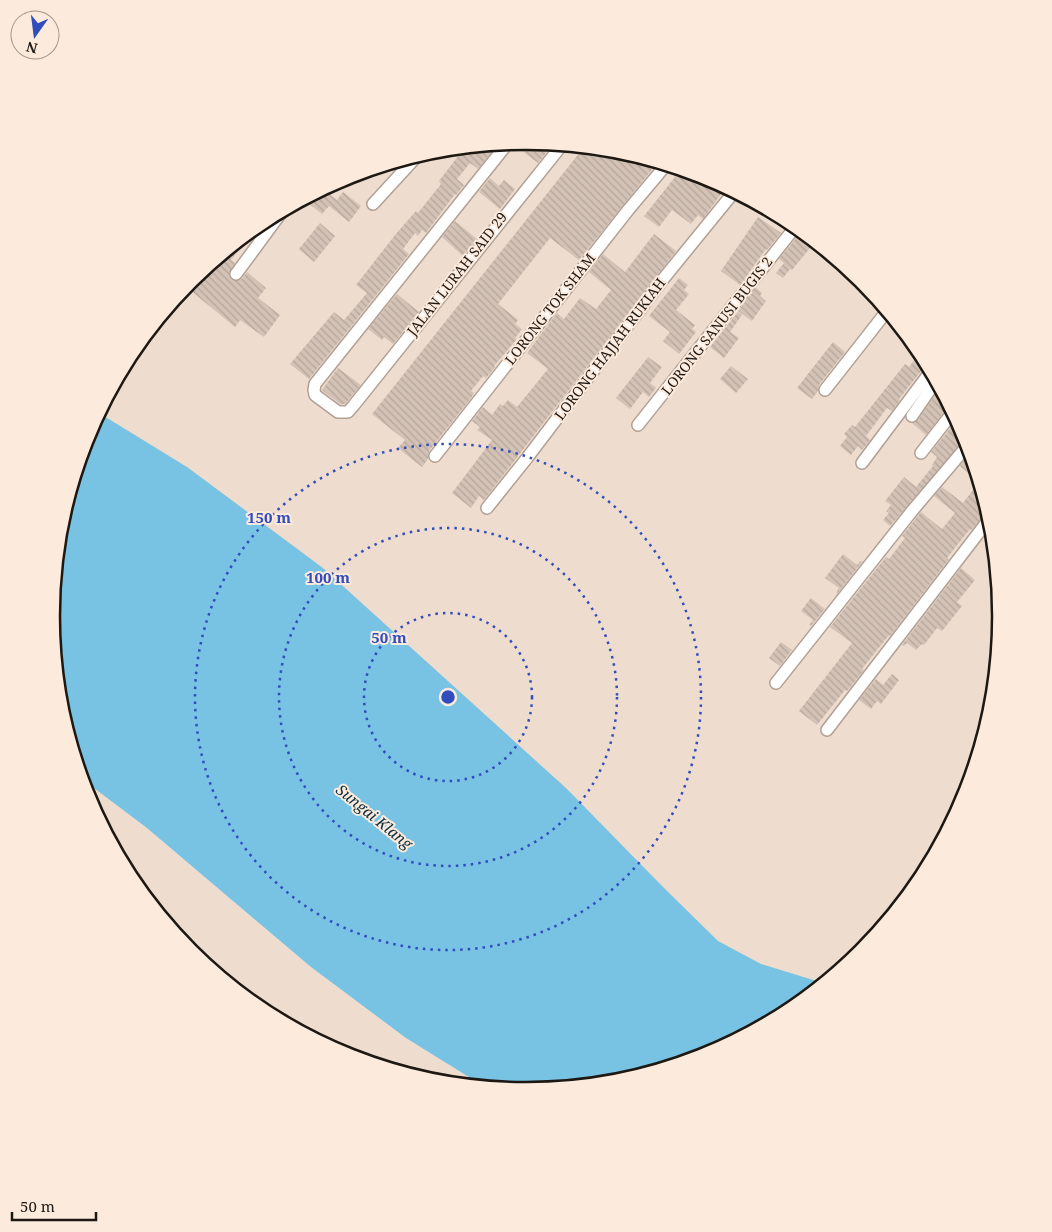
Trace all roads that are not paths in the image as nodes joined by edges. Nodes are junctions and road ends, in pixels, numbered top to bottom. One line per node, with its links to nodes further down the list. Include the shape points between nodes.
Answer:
1 (502, 151): 2 (street, JALAN LURAH SAID 29, via 315,384 315,394 338,412 348,412 354,405)
2 (557, 151)
3 (409, 165): 6 (street)
4 (661, 170): 19 (street, LORONG TOK SHAM)
5 (730, 197): 21 (street, LORONG HAJJAH RUKIAH)
6 (374, 204)
7 (272, 225): 9 (street)
8 (791, 233): 16 (street, LORONG SANUSI BUGIS 2)
9 (236, 274)
10 (883, 317): 13 (street)
11 (926, 377): 20 (street)
12 (932, 387): 14 (street)
13 (825, 390)
14 (912, 416)
15 (948, 418): 18 (street)
16 (638, 425)
17 (962, 452): 23 (street)
18 (920, 453)
19 (435, 456)
20 (862, 463)
21 (487, 508)
22 (983, 527): 24 (street)
23 (776, 682)
24 (827, 730)

